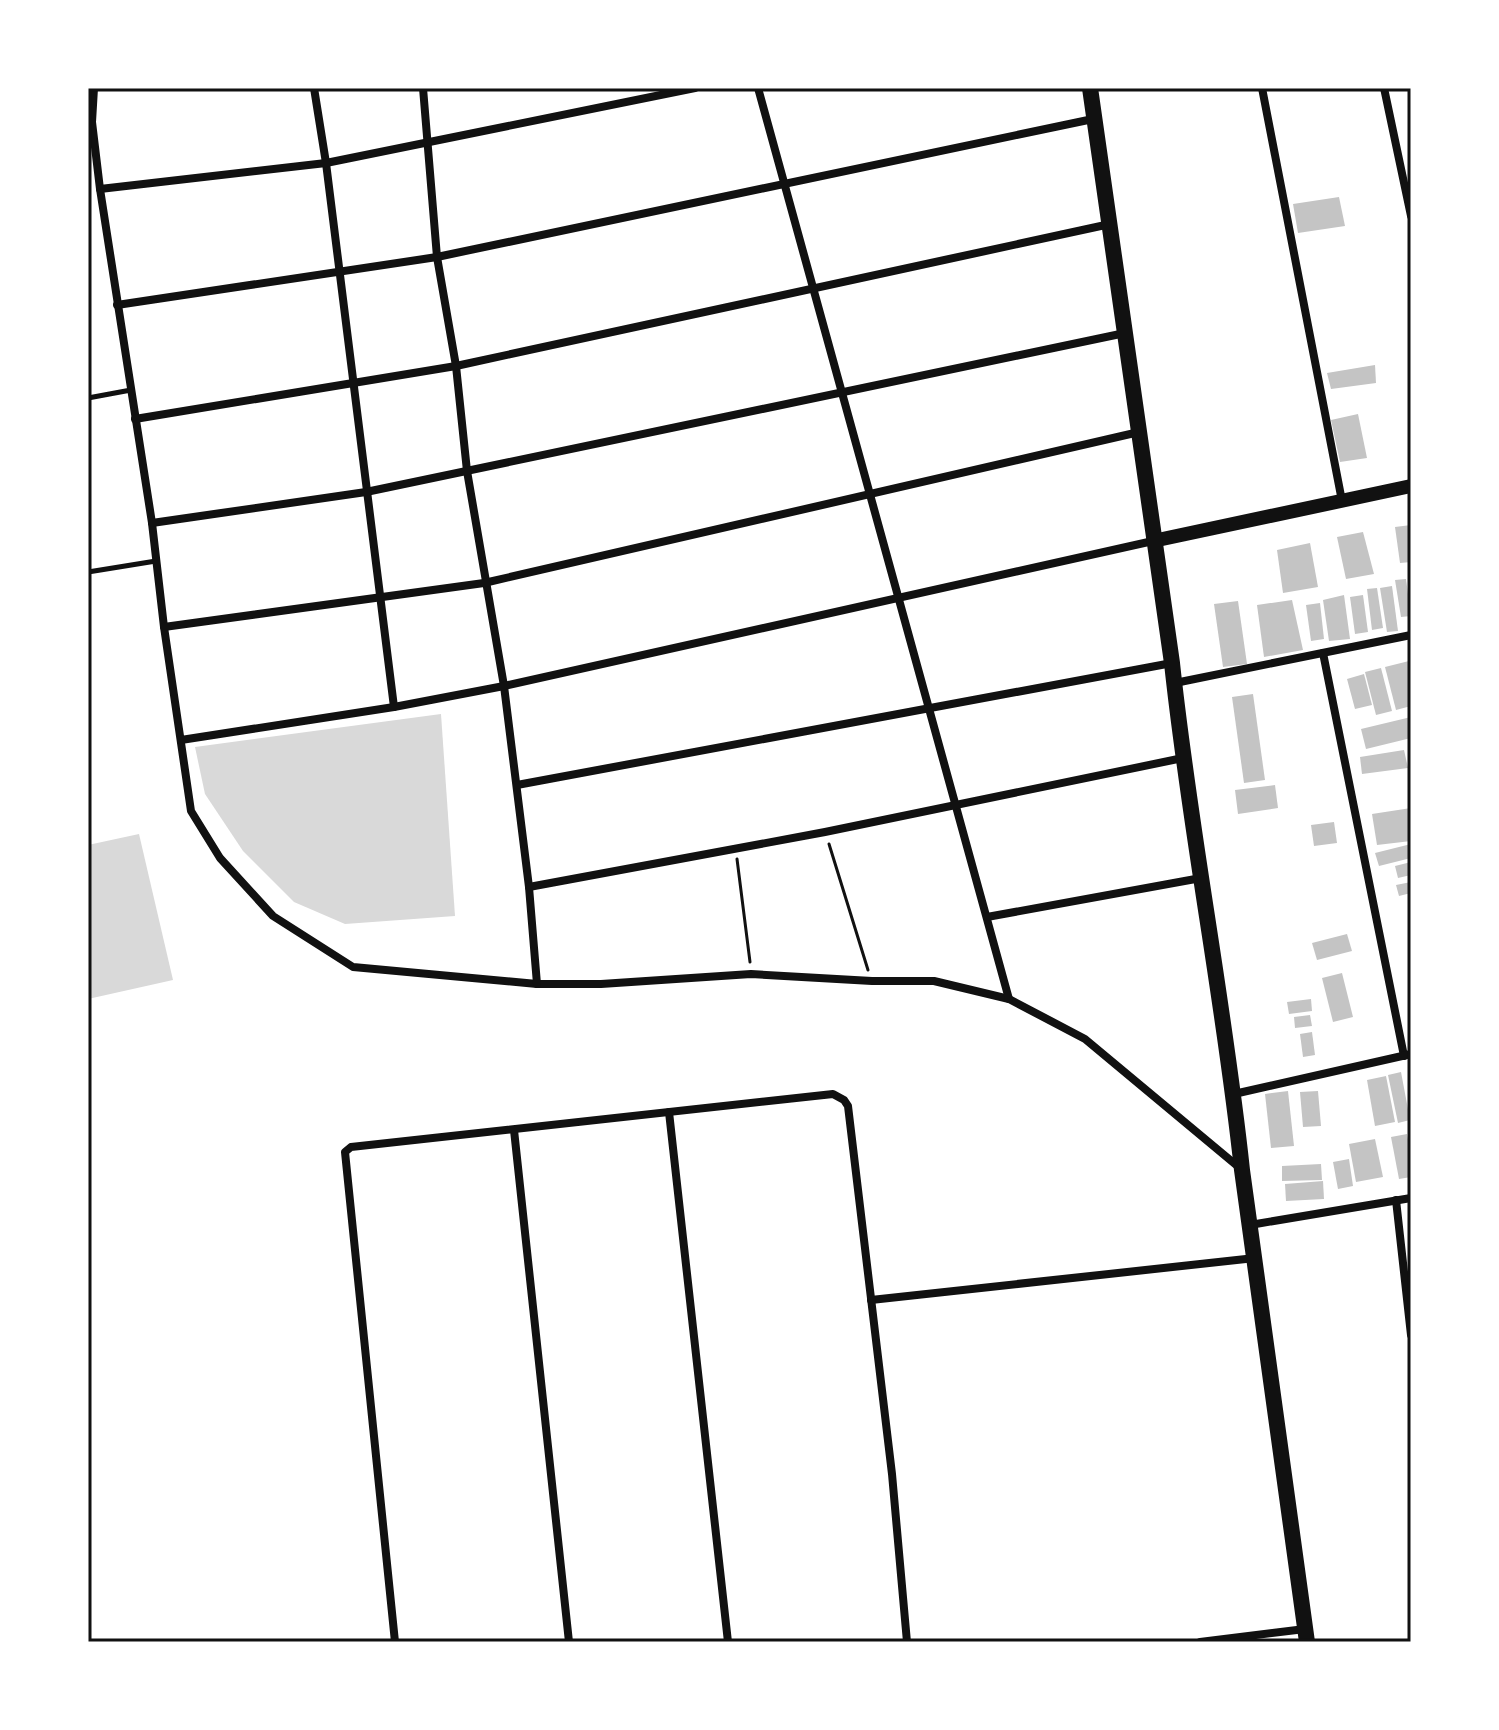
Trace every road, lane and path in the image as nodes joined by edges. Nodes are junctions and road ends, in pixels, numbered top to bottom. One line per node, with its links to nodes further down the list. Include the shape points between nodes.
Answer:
1 (94, 88): 13 (street, via 92,122)
2 (314, 88): 11 (street)
3 (423, 88): 10 (street)
4 (695, 88): 10 (street)
5 (758, 88): 12 (street)
6 (1090, 88): 9 (main road)
7 (1262, 88): 32 (street)
8 (1384, 88): 14 (street)
9 (1093, 119): 12 (street); 15 (main road)
10 (428, 141): 11 (street); 16 (street)
11 (326, 163): 13 (street); 17 (street)
12 (784, 184): 16 (street); 18 (street)
13 (100, 189): 19 (street)
14 (1411, 216)
15 (1111, 224): 18 (street); 20 (main road)
16 (437, 257): 17 (street); 21 (street)
17 (339, 274): 19 (street); 22 (street)
18 (813, 288): 21 (street); 24 (street)
19 (117, 305): 23 (street)
20 (1126, 332): 24 (street); 27 (main road)
21 (456, 366): 22 (street); 28 (street)
22 (354, 384): 26 (street); 30 (street)
23 (131, 390): 25 (lane); 26 (street)
24 (842, 392): 28 (street); 31 (street)
25 (88, 398)
26 (135, 419): 33 (street)
27 (1139, 432): 31 (street); 34 (main road)
28 (467, 471): 30 (street); 37 (street)
29 (1411, 486): 32 (main road)
30 (366, 492): 33 (street); 38 (street)
31 (870, 494): 37 (street); 39 (street)
32 (1342, 501): 34 (main road)
33 (152, 523): 35 (street)
34 (1153, 541): 39 (street); 43 (main road)
35 (157, 561): 36 (lane); 40 (street)
36 (88, 572)
37 (484, 583): 38 (street); 45 (street)
38 (381, 598): 40 (street); 46 (street)
39 (899, 598): 45 (street); 47 (street)
40 (164, 627): 48 (street)
41 (1411, 635): 42 (street)
42 (1323, 653): 44 (street); 61 (street)
43 (1172, 663): 44 (main road); 47 (street)
44 (1174, 683): 49 (main road)
45 (504, 686): 46 (street); 50 (street)
46 (394, 707): 48 (street)
47 (929, 708): 50 (street); 51 (street)
48 (181, 740): 59 (street, via 191,811 220,858 273,916 353,967)
49 (1183, 758): 51 (street); 54 (main road)
50 (517, 785): 55 (street)
51 (956, 805): 52 (street); 56 (street)
52 (825, 832): 53 (street); 58 (path)
53 (736, 848): 55 (street); 57 (path)
54 (1201, 878): 56 (street); 62 (main road)
55 (529, 887): 59 (street)
56 (987, 917): 60 (street)
57 (751, 974): 58 (street); 59 (street)
58 (872, 981): 60 (street, via 934,981)
59 (537, 984)
60 (1009, 999): 65 (street, via 1085,1039)
61 (1408, 1055): 62 (street)
62 (1234, 1094): 65 (main road)
63 (669, 1112): 64 (street); 70 (street, via 833,1094 844,1100); 75 (street)
64 (514, 1130): 73 (street, via 351,1147 344,1156); 74 (street)
65 (1242, 1170): 68 (main road)
66 (1411, 1198): 67 (street)
67 (1396, 1200): 68 (street); 71 (street)
68 (1250, 1225): 69 (main road)
69 (1255, 1258): 70 (street); 72 (main road)
70 (871, 1300): 76 (street)
71 (1411, 1335)
72 (1306, 1636): 77 (street)
73 (395, 1642)
74 (569, 1642)
75 (728, 1642)
76 (907, 1642)
77 (1200, 1642)

